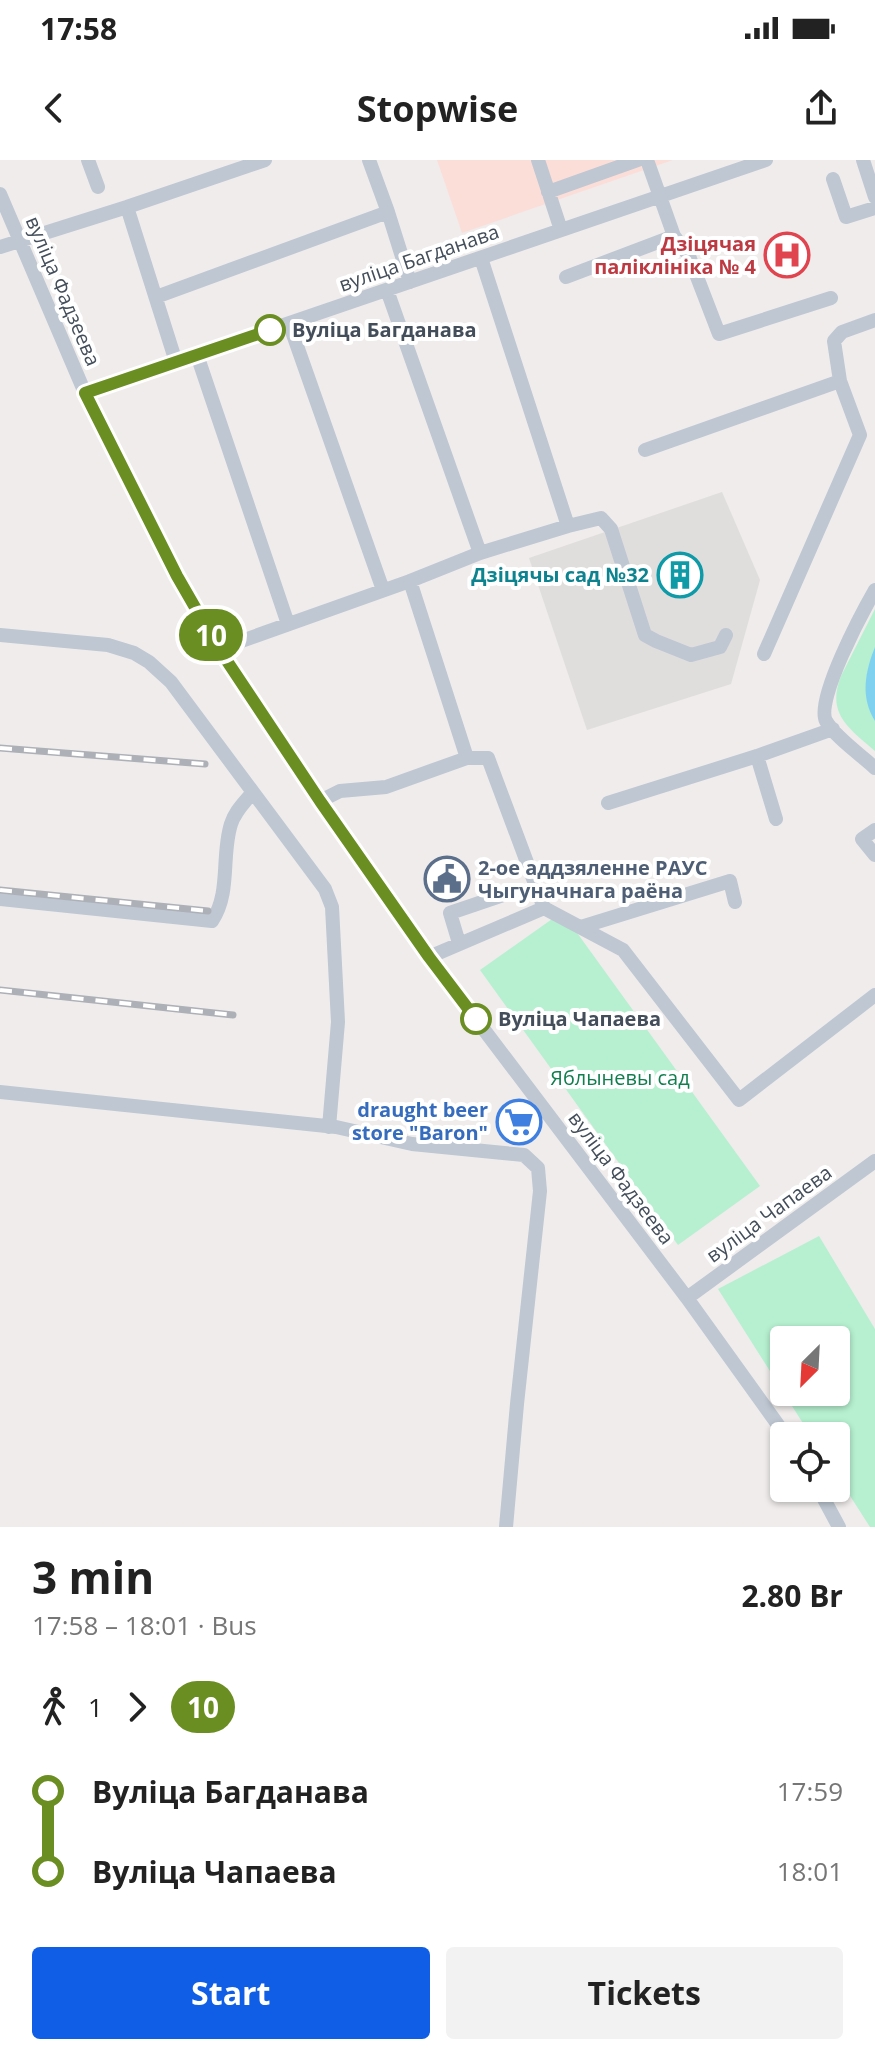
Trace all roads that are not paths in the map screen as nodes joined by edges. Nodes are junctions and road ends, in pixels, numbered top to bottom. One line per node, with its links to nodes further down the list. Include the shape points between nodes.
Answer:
1 (265, 160): 15 (street)
2 (369, 160): 17 (street)
3 (538, 160): 11 (street)
4 (638, 160): 11 (street)
5 (647, 160): 13 (street)
6 (766, 160): 13 (street, вуліца Багданава)
7 (863, 160): 14 (street)
8 (91, 161): 10 (street)
9 (833, 179): 16 (street, via 846,217)
10 (98, 187)
11 (548, 192): 18 (street)
12 (0, 194): 20 (street, вуліца Фадзеева)
13 (659, 197): 18 (street, вуліца Багданава); 19 (street)
14 (875, 197)
15 (127, 207): 20 (street); 26 (street)
16 (875, 208)
17 (388, 212): 24 (street); 26 (street)
18 (561, 230): 22 (street, вуліца Багданава)
19 (674, 236): 23 (street); 27 (street, via 689,256 719,334)
20 (20, 240): 21 (street); 33 (street, вуліца Фадзеева)
21 (0, 247)
22 (481, 258): 24 (street, вуліца Багданава); 35 (street)
23 (566, 277)
24 (410, 282): 25 (street, вуліца Багданава)
25 (387, 290): 29 (street, вуліца Багданава); 36 (street)
26 (156, 297): 31 (street)
27 (831, 298)
28 (875, 320): 32 (street, via 842,332 834,341)
29 (289, 323): 30 (street, вуліца Багданава); 38 (street)
30 (197, 355): 31 (street, вуліца Багданава); 40 (street)
31 (176, 362): 33 (street, вуліца Багданава)
32 (840, 381): 34 (street); 44 (street, via 860,435)
33 (85, 393): 43 (street, вуліца Фадзеева)
34 (645, 450)
35 (568, 526): 36 (street); 42 (street, via 601,518 611,529 645,635 691,655 720,647)
36 (480, 553): 37 (street)
37 (410, 581): 38 (street); 47 (street)
38 (383, 590): 40 (street)
39 (875, 590): 45 (street, via 830,684 824,717)
40 (288, 624): 43 (street)
41 (0, 635): 49 (street, via 108,645 149,662 171,682)
42 (726, 635)
43 (219, 649): 50 (street, вуліца Фадзеева)
44 (764, 654)
45 (833, 729): 46 (street); 48 (street)
46 (757, 756): 51 (street); 52 (street)
47 (467, 758): 50 (street, via 386,787 340,791); 58 (street, via 488,758)
48 (875, 768)
49 (252, 793): 56 (street, via 230,827 221,908 212,921); 64 (street, via 325,889 332,907 338,1022)
50 (320, 801): 61 (street, вуліца Фадзеева)
51 (608, 803)
52 (776, 819)
53 (875, 830): 54 (street, via 862,839)
54 (875, 855)
55 (503, 895): 60 (street, via 450,913)
56 (0, 899)
57 (735, 902): 59 (street, via 730,881)
58 (544, 908): 59 (street); 60 (street)
59 (581, 927): 62 (street, via 623,950 739,1100)
60 (459, 943): 61 (street)
61 (429, 957): 66 (street, вуліца Фадзеева)
62 (875, 995)
63 (0, 1092): 64 (street)
64 (329, 1127): 69 (street, via 412,1144 524,1155 538,1168 540,1191)
65 (875, 1161): 66 (street, вуліца Чапаева)
66 (687, 1298): 67 (street, вуліца Фадзеева)
67 (776, 1422)
68 (826, 1502): 70 (street)
69 (506, 1527)
70 (839, 1527)

